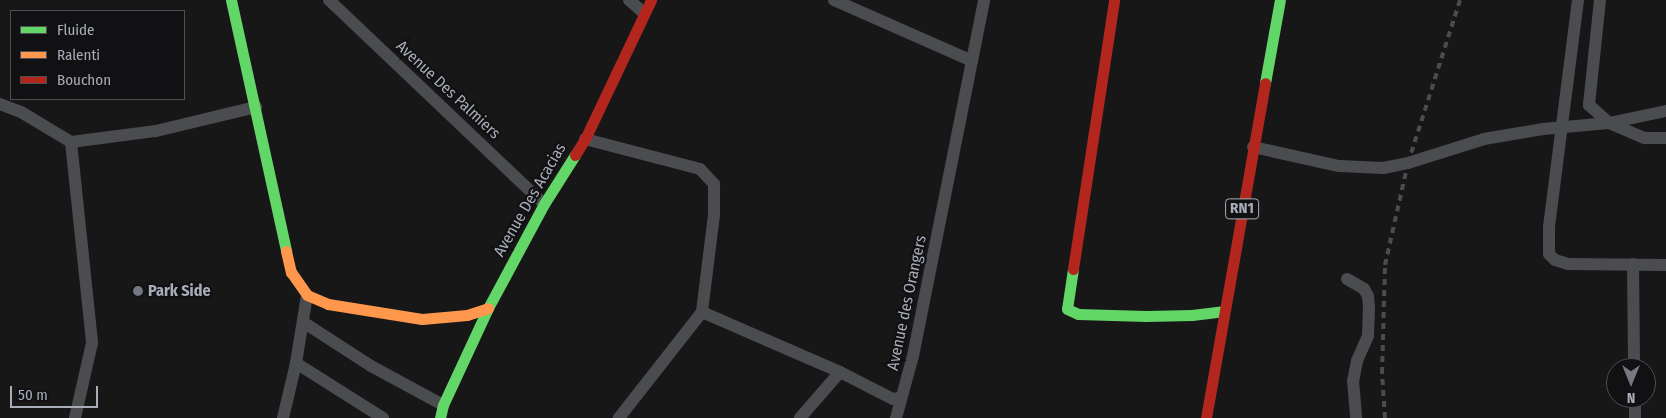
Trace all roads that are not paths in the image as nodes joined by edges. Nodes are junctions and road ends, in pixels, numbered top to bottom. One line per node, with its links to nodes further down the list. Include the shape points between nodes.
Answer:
1 (231, 0): 14 (main road)
2 (329, 0): 22 (street, Avenue Des Palmiers)
3 (629, 0): 11 (street)
4 (652, 0): 11 (main road, Avenue Des Acacias)
5 (834, 0): 12 (street)
6 (984, 0): 12 (street, Avenue des Orangers)
7 (1114, 0): 28 (main road, via 1067,309 1078,314 1146,316 1192,315)
8 (1280, 0): 21 (main road, RN1)
9 (1578, 0): 17 (street)
10 (1600, 0): 16 (street, via 1589,105)
11 (644, 13): 19 (main road, Avenue Des Acacias)
12 (972, 61): 34 (street, Avenue des Orangers, via 913,356)
13 (0, 104): 20 (street, via 21,112)
14 (256, 108): 20 (street, via 156,130); 26 (main road, via 291,272)
15 (1666, 111): 16 (street)
16 (1609, 123): 17 (street); 18 (street, via 1645,138)
17 (1562, 127): 21 (street, via 1484,139 1383,168 1339,166); 23 (street, via 1549,226 1549,254 1555,260 1568,264)
18 (1666, 138)
19 (585, 139): 22 (main road, Avenue Des Acacias); 29 (street, via 700,169 714,184 714,214)
20 (71, 142): 36 (street, via 92,343)
21 (1253, 147): 28 (main road, RN1)
22 (544, 204): 27 (main road, Avenue Des Acacias)
23 (1633, 264): 24 (street); 31 (street)
24 (1666, 264)
25 (1348, 279): 44 (street, via 1364,289 1369,307 1368,336 1357,361 1353,381)
26 (307, 295): 27 (main road, via 328,304 422,319 458,317); 30 (street)
27 (488, 308): 35 (main road, Avenue Des Acacias)
28 (1223, 310): 43 (main road, RN1)
29 (702, 312): 33 (street, Avenue des Orangers); 40 (street)
30 (303, 322): 32 (street); 35 (street, via 371,366)
31 (1634, 358)
32 (296, 363): 37 (street); 38 (street)
33 (840, 372): 34 (street, Avenue des Orangers, via 893,399); 41 (street)
34 (900, 398): 42 (street)
35 (442, 405): 39 (main road, Avenue Des Acacias)
36 (76, 418)
37 (283, 418)
38 (383, 418)
39 (440, 418)
40 (619, 418)
41 (800, 418)
42 (896, 418)
43 (1206, 418)
44 (1356, 418)

